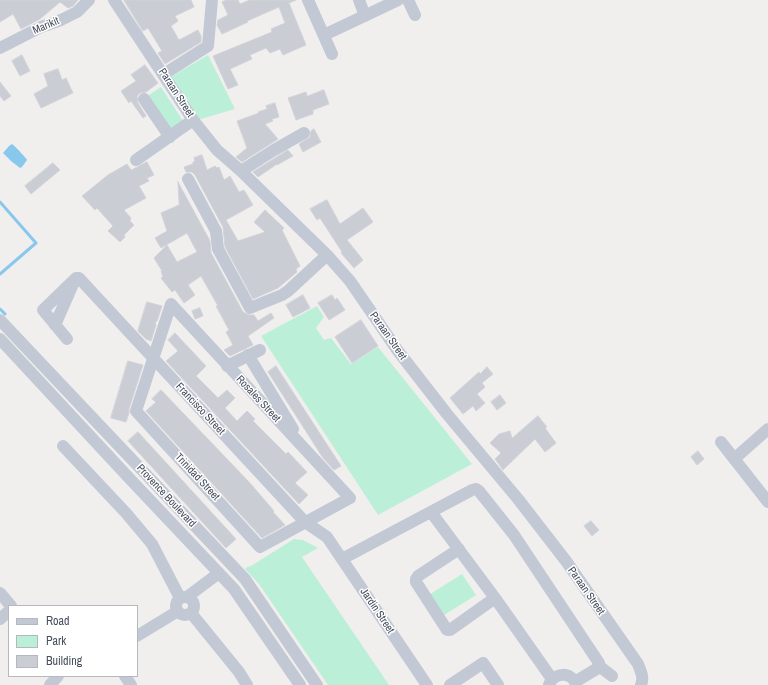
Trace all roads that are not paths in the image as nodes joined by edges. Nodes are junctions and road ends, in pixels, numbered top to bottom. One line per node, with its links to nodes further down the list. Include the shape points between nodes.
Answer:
1 (89, 0): 11 (street, Marikit, via 77,12)
2 (114, 0): 13 (street, Paraan Street)
3 (212, 0): 13 (street, via 208,46)
4 (308, 0): 10 (street)
5 (359, 0): 9 (street)
6 (398, 0): 9 (street)
7 (408, 0): 8 (street)
8 (414, 15)
9 (365, 16): 10 (street)
10 (324, 35): 12 (street)
11 (0, 48)
12 (332, 54)
13 (164, 74): 15 (street, Paraan Street)
14 (144, 98): 17 (street)
15 (193, 120): 17 (street); 19 (street, Paraan Street, via 217,150)
16 (304, 133): 19 (street)
17 (170, 137): 18 (street)
18 (136, 160)
19 (241, 171): 21 (street, Paraan Street)
20 (188, 179): 21 (street, via 216,231 218,249 250,308 282,295)
21 (327, 255): 66 (street, Paraan Street, via 350,281 398,351 447,414 566,561 638,664 643,680)
22 (76, 278): 24 (street); 24 (street, via 43,310); 29 (street, Francisco Street, via 79,278)
23 (0, 320): 43 (street, Provence Boulevard)
24 (55, 325): 26 (street)
25 (0, 339): 42 (street, Provence Boulevard)
26 (67, 339)
27 (260, 350): 28 (street)
28 (248, 355): 30 (street); 34 (street)
29 (154, 359): 30 (street, Rosales Street, via 172,301); 38 (street, Francisco Street); 38 (street, Trinidad Street, via 136,411 256,549)
30 (227, 366): 34 (street, Rosales Street)
31 (768, 429): 35 (street)
32 (721, 442): 35 (street)
33 (63, 446): 46 (street, via 126,512 152,544)
34 (307, 452): 38 (street, Rosales Street, via 353,496)
35 (734, 459): 36 (street)
36 (766, 494)
37 (431, 512): 40 (street); 41 (street); 54 (street, via 472,490 479,491 514,535)
38 (305, 522): 39 (street, Francisco Street)
39 (327, 537): 41 (street, Jardin Street)
40 (459, 548): 47 (street); 47 (street, via 416,578 416,582 447,630)
41 (342, 559): 63 (street, Jardin Street)
42 (219, 573): 44 (street, Provence Boulevard); 46 (street)
43 (244, 579): 44 (street); 62 (street, Provence Boulevard)
44 (234, 589): 61 (street, Provence Boulevard)
45 (0, 593): 48 (street)
46 (184, 598): 49 (street, via 176,604); 51 (street, via 190,598 194,604)
47 (495, 598): 57 (street)
48 (10, 605)
49 (178, 611): 51 (street, via 184,615); 53 (street)
50 (8, 612): 52 (street)
51 (191, 613): 60 (street)
52 (0, 620)
53 (138, 635)
54 (599, 666): 55 (street); 58 (street)
55 (612, 676)
56 (57, 677): 59 (street)
57 (551, 682): 58 (street, via 564,675)
58 (576, 683)
59 (50, 685)
60 (247, 685)
61 (300, 685)
62 (317, 685)
63 (427, 685)
64 (450, 685): 65 (street, via 480,658)
65 (498, 685)
66 (641, 685)

